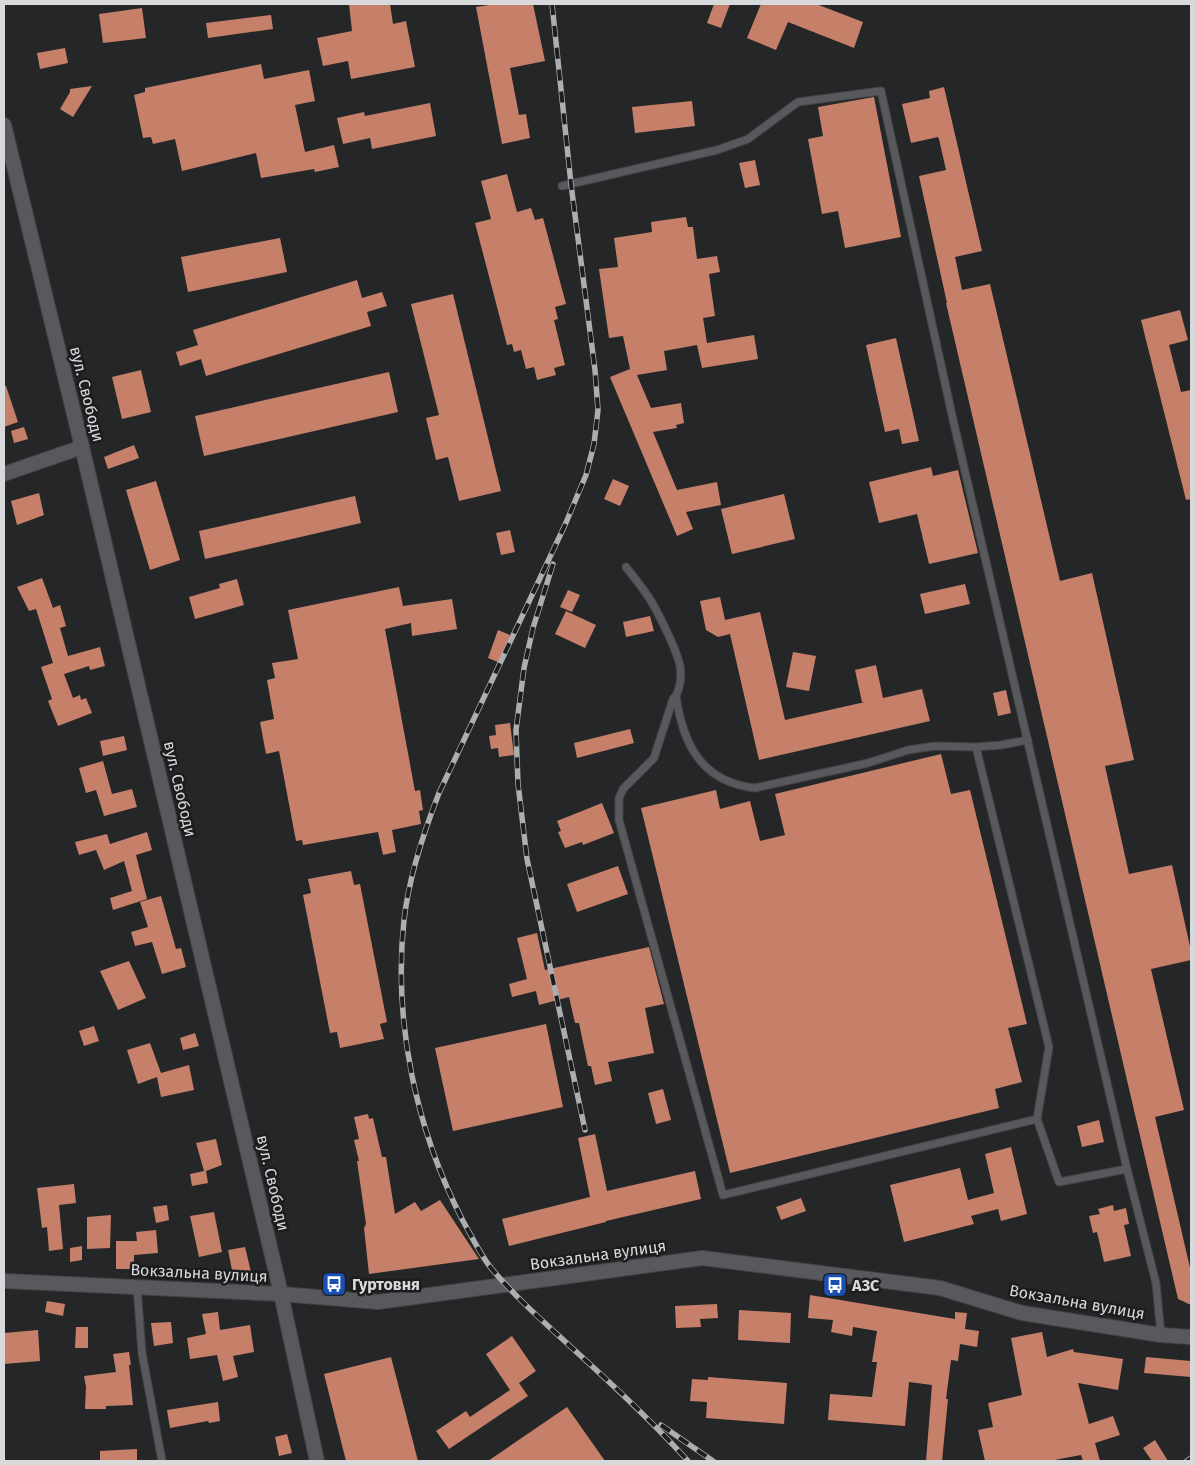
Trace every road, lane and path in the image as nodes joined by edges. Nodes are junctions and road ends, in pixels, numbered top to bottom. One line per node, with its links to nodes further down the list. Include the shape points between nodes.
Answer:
1 (4, 126): 3 (street, вул. Свободи)
2 (562, 186): 7 (lane, via 748,140 798,102 881,92)
3 (82, 447): 4 (street); 13 (street, вул. Свободи)
4 (4, 474)
5 (626, 567): 6 (lane, via 646,593 676,655 680,679)
6 (676, 696): 8 (lane, via 678,716 693,752 714,774 742,787 755,788 868,763 908,750 935,746); 9 (lane, via 654,758 623,789 618,807 723,1195)
7 (1028, 740): 8 (lane); 10 (lane)
8 (976, 747): 9 (lane, via 1050,1047)
9 (1037, 1119): 10 (lane, via 1059,1182)
10 (1127, 1169): 14 (lane, via 1156,1283)
11 (4, 1281): 12 (street, Вокзальна вулиця)
12 (137, 1287): 13 (street, Вокзальна вулиця); 16 (lane, via 142,1353)
13 (281, 1294): 14 (street, Вокзальна вулиця, via 378,1302 702,1258 940,1288 1022,1313); 17 (street, вул. Свободи)
14 (1161, 1335): 15 (street, Вокзальна вулиця)
15 (1191, 1337)
16 (162, 1461)
17 (316, 1461)

